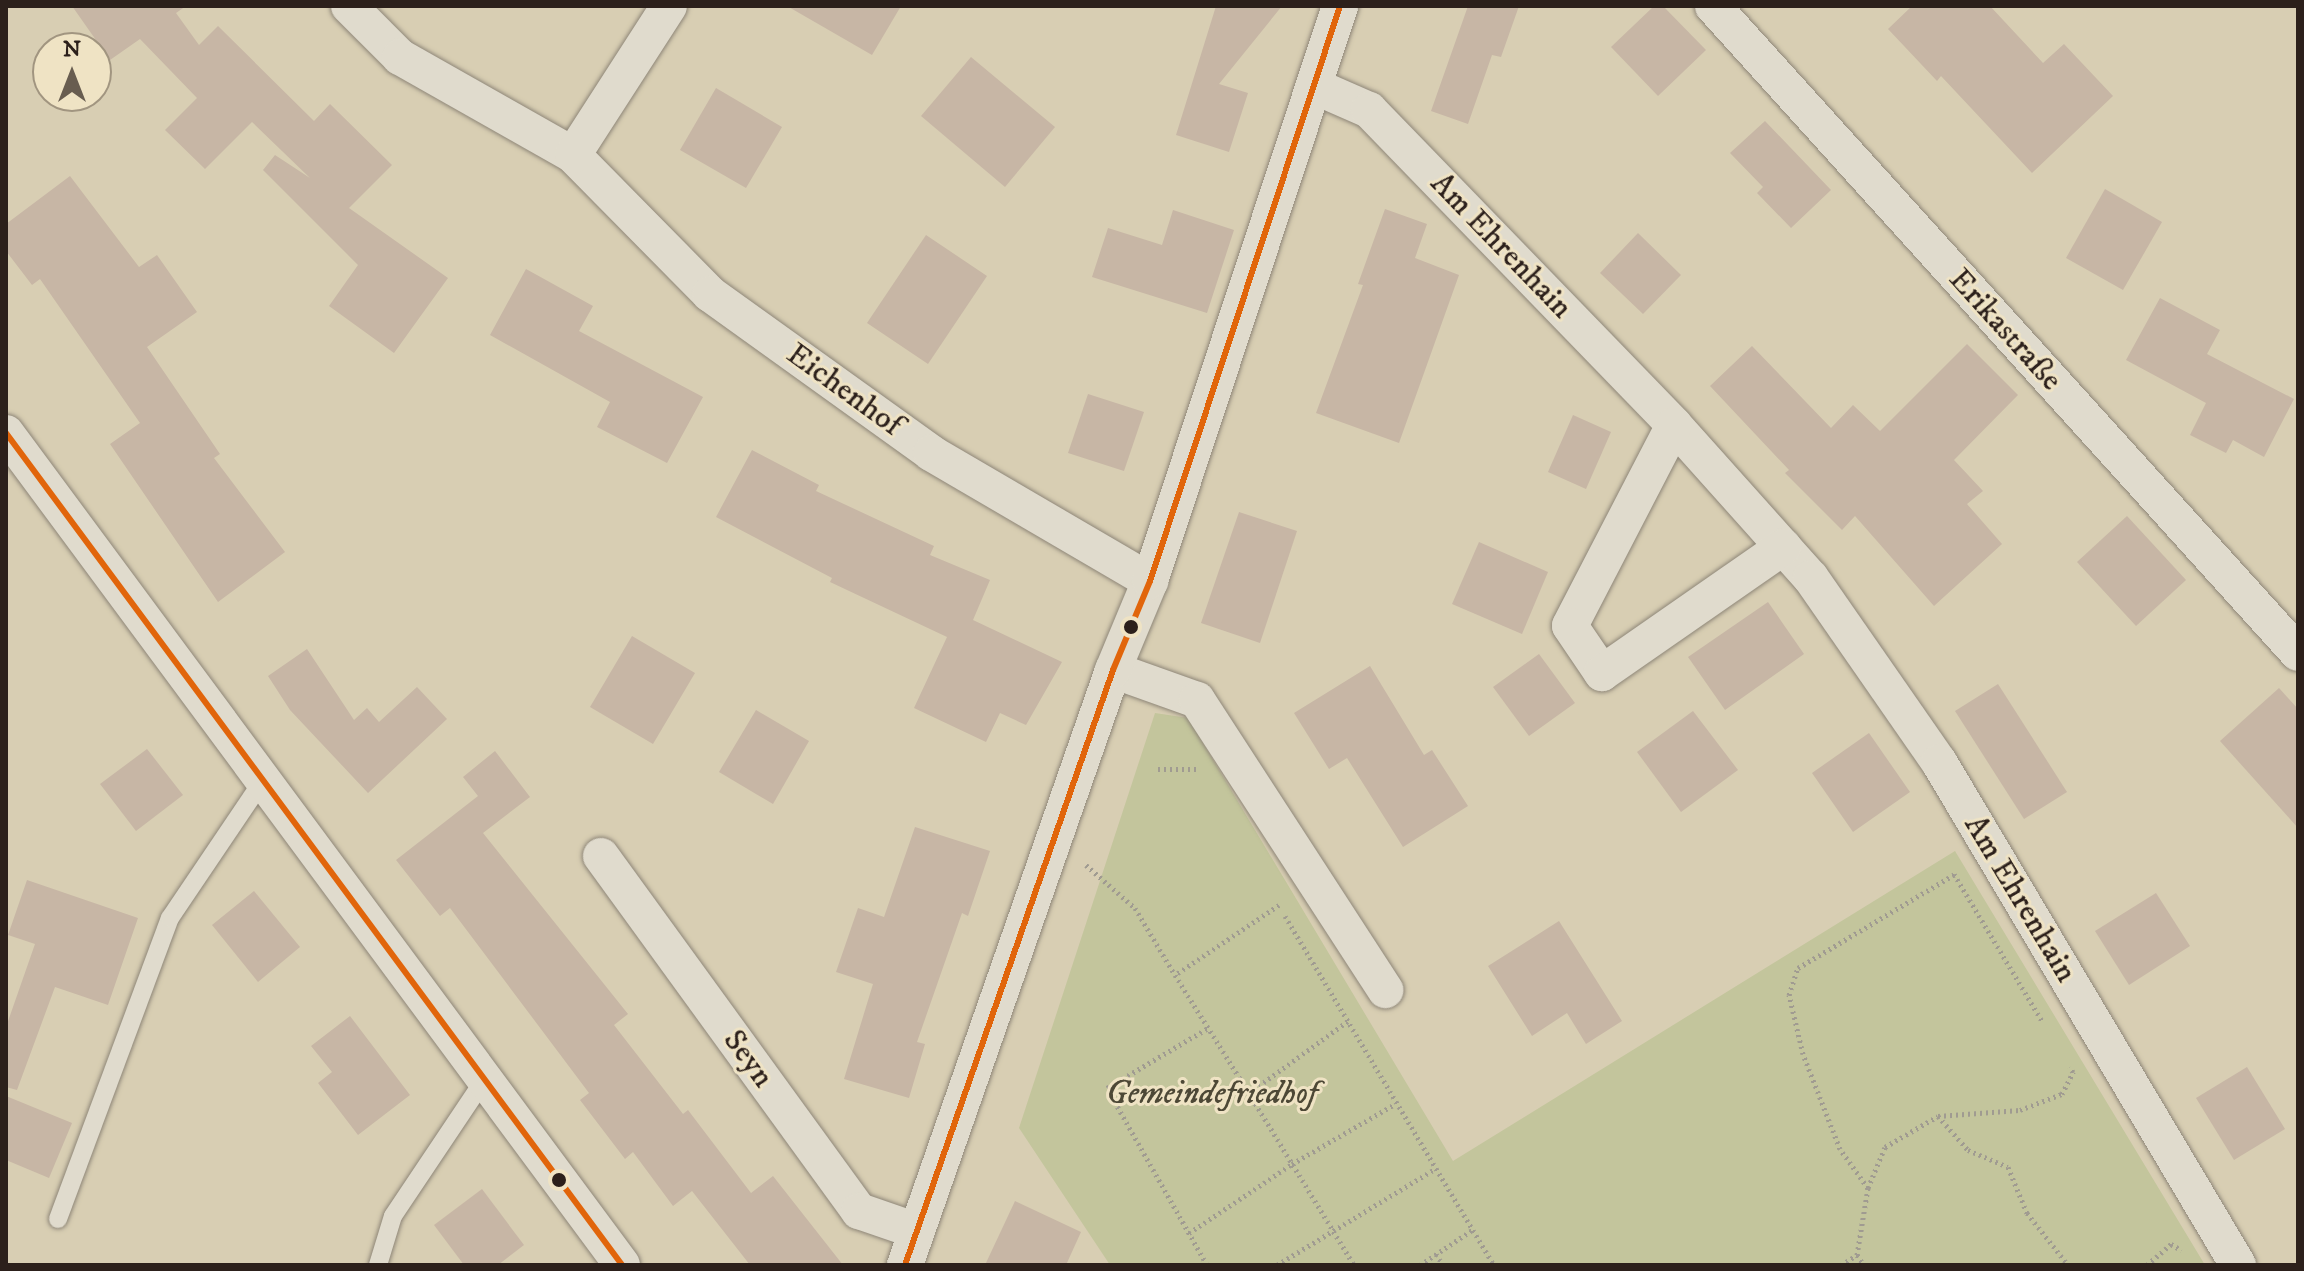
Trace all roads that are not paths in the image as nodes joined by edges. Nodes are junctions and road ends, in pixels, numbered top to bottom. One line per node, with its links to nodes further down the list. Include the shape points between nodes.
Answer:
1 (349, 6): 6 (street, Eichenhof, via 400,57)
2 (669, 6): 6 (street)
3 (1340, 6): 5 (street)
4 (1713, 6): 11 (street, Erikastraße)
5 (1314, 86): 7 (street, Am Ehrenhain, via 1369,110); 10 (street)
6 (573, 155): 10 (street, Eichenhof, via 710,294 931,453)
7 (1674, 425): 9 (street, Am Ehrenhain); 9 (street, via 1570,626 1602,673)
8 (6, 433): 13 (street)
9 (1783, 547): 22 (street, Am Ehrenhain, via 1811,578 1939,762)
10 (1150, 581): 12 (street)
11 (2298, 653)
12 (1113, 670): 15 (street, via 1197,700); 18 (street)
13 (263, 780): 16 (street); 17 (lane, via 170,918)
14 (601, 856): 18 (street, Seyn, via 859,1211)
15 (1385, 990)
16 (484, 1080): 19 (lane, via 393,1216); 20 (street)
17 (58, 1219)
18 (917, 1231): 21 (street)
19 (378, 1265)
20 (622, 1265)
21 (905, 1265)
22 (2238, 1265)

